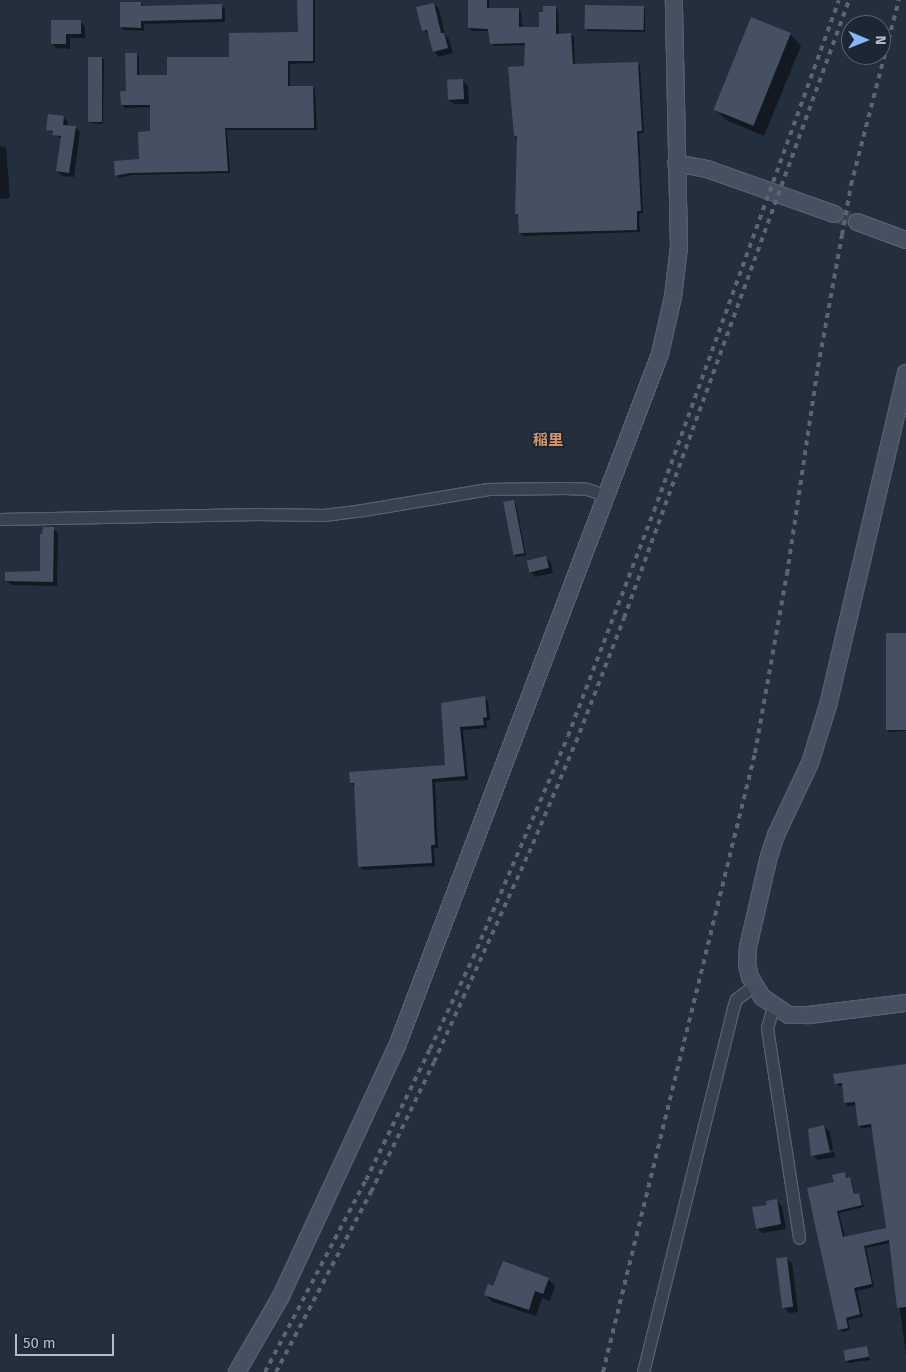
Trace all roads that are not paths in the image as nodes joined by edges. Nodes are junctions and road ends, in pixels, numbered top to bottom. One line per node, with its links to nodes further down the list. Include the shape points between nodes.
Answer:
1 (674, 0): 2 (street)
2 (676, 163): 3 (street, via 707,169); 7 (street, via 679,247 666,336)
3 (834, 214)
4 (857, 222): 5 (street)
5 (906, 240)
6 (906, 373): 9 (street, via 818,741 776,835 763,880 748,947 747,964)
7 (607, 496): 8 (street, via 587,489 488,489 323,515); 13 (street, via 396,1046 281,1296)
8 (0, 519)
9 (755, 985): 11 (street); 14 (street, via 736,999 733,1008)
10 (906, 1003): 11 (street, via 809,1015 789,1014)
11 (773, 1006): 12 (street, via 767,1028)
12 (799, 1238)
13 (237, 1372)
14 (643, 1372)

